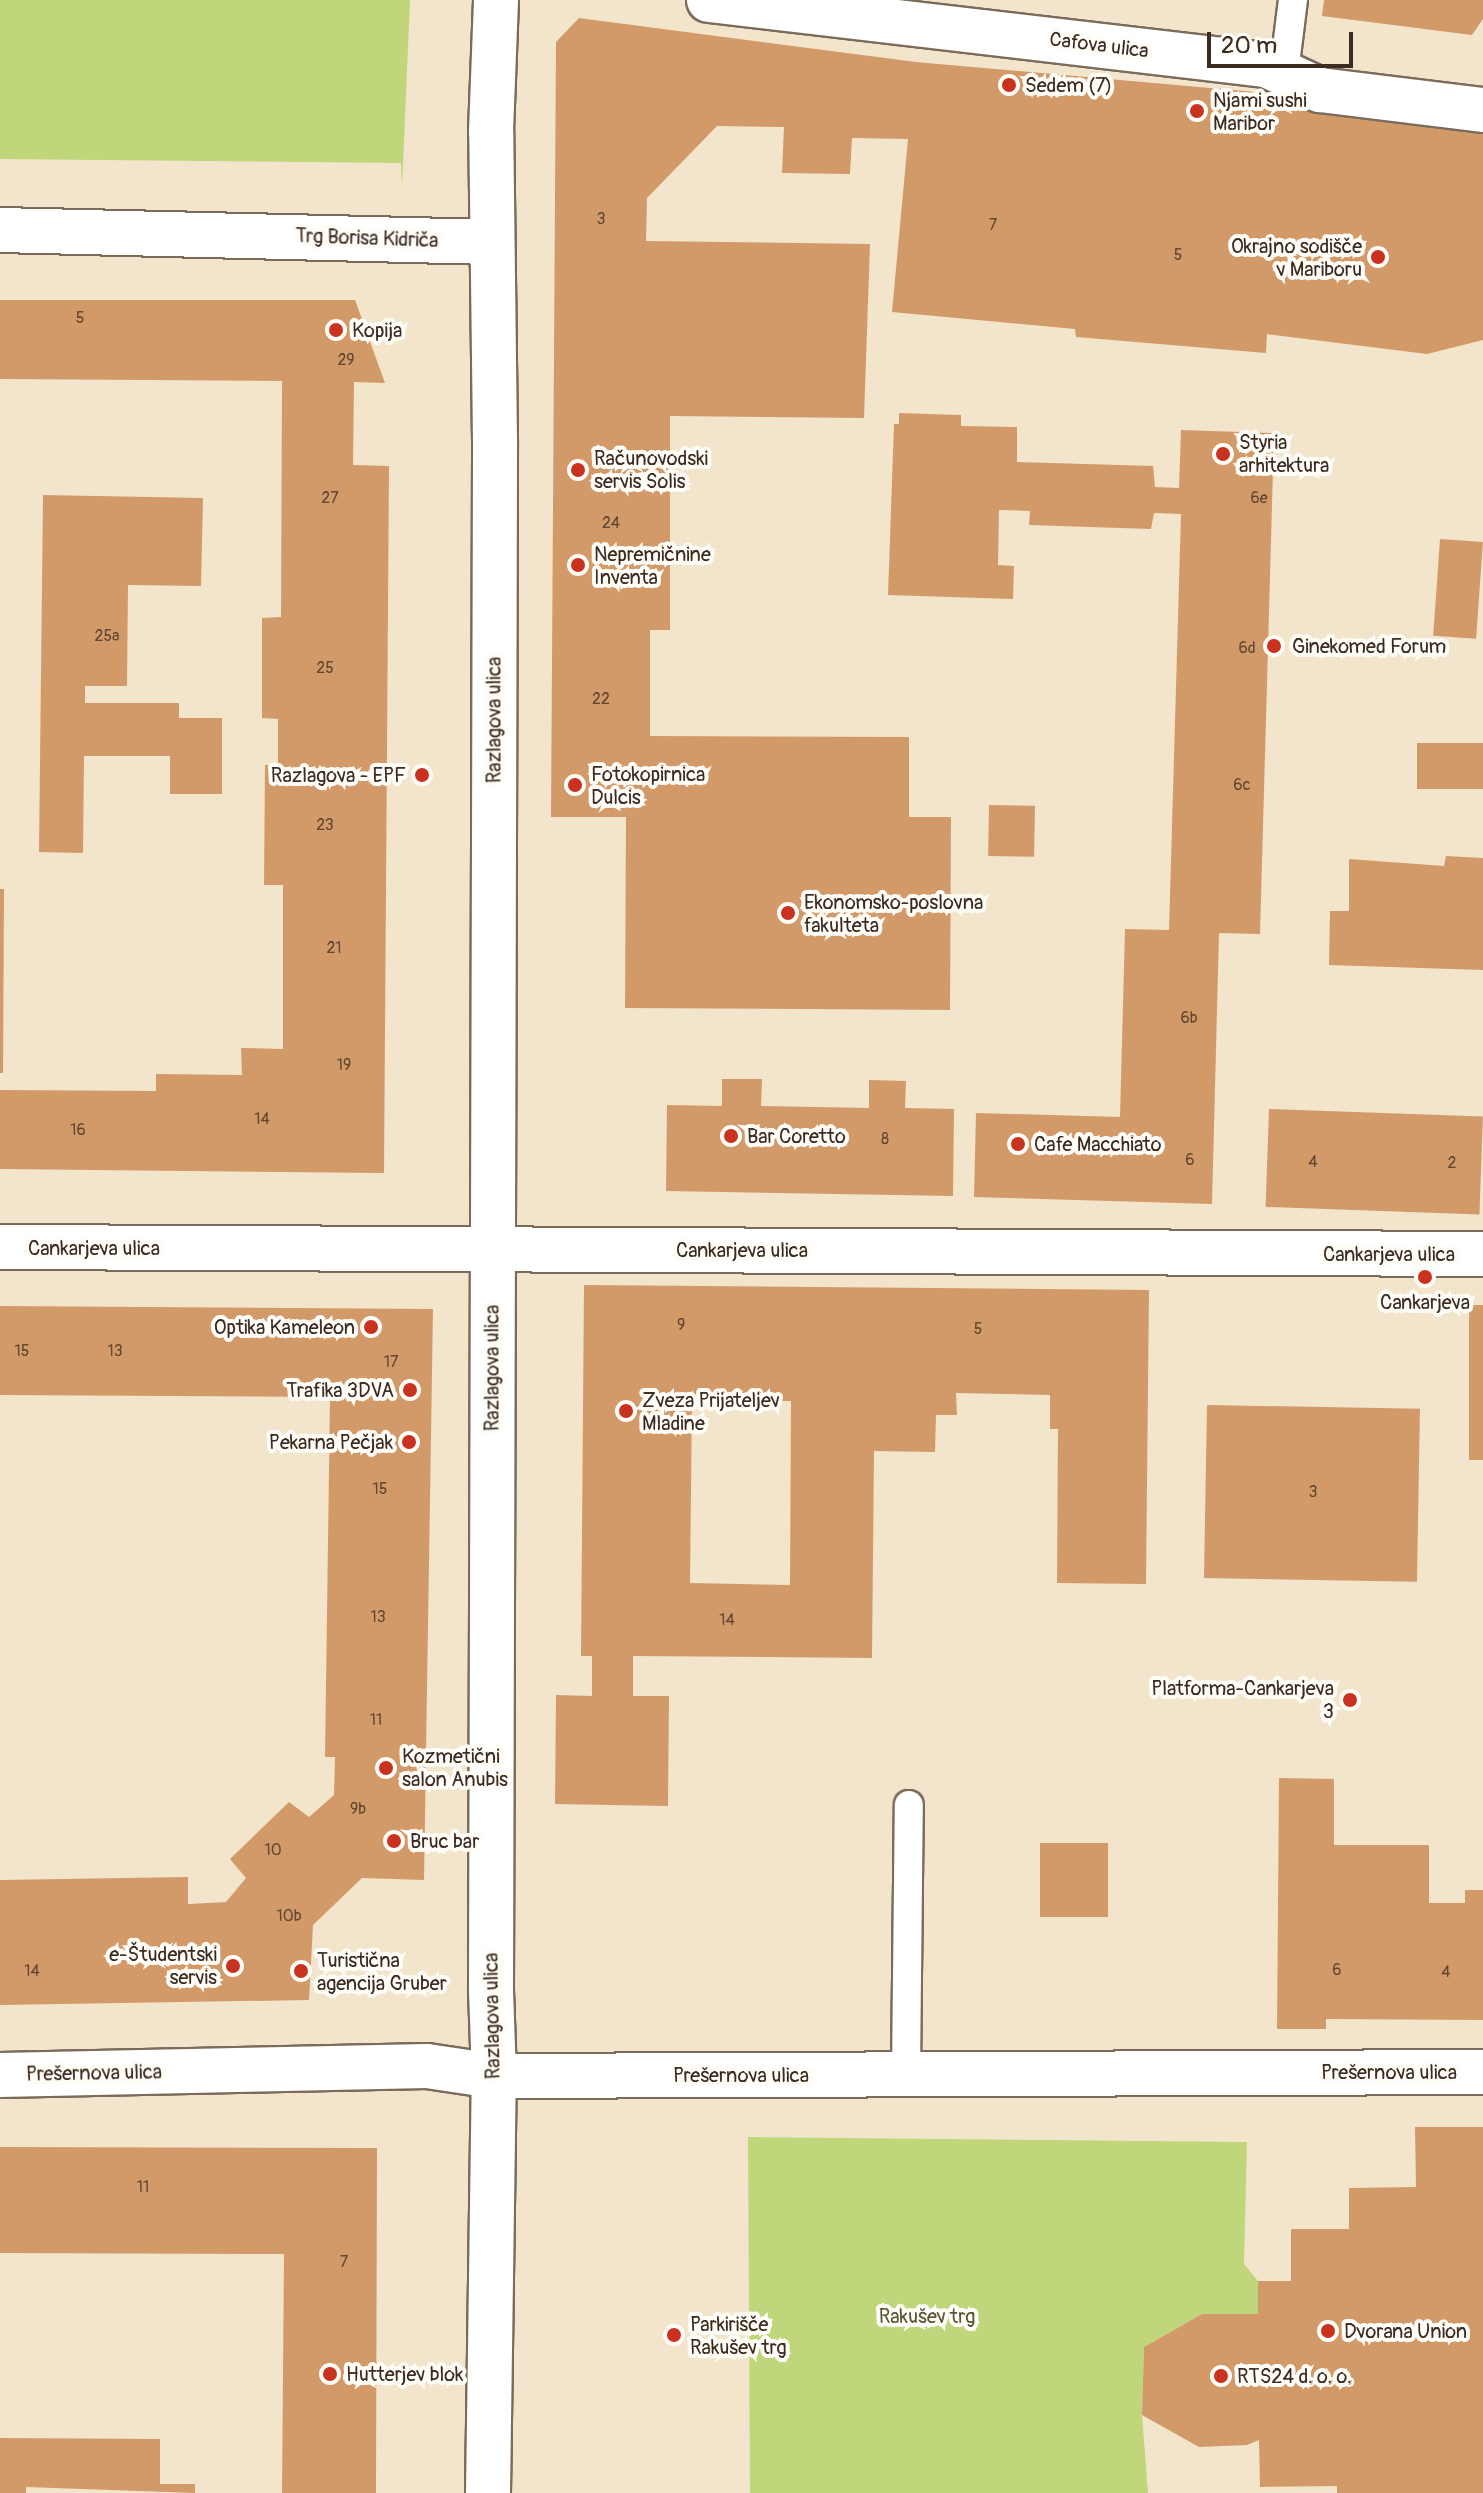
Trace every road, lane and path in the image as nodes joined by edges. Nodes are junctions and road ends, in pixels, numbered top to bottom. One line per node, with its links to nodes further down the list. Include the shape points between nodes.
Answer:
1 (496, 0): 7 (street)
2 (709, 0): 4 (street, Cafova ulica, via 1266,65)
3 (1293, 0): 4 (lane)
4 (1284, 72): 5 (street, Cafova ulica, via 1320,90)
5 (1483, 110)
6 (0, 230): 7 (street, Trg Borisa Kidriča)
7 (491, 242): 9 (street, Razlagova ulica)
8 (0, 1247): 9 (street, Cankarjeva ulica)
9 (493, 1249): 10 (street, Cankarjeva ulica); 15 (street, Razlagova ulica)
10 (1483, 1254)
11 (909, 1805): 13 (lane)
12 (1483, 2072): 13 (street, Prešernova ulica)
13 (906, 2073): 15 (street, Prešernova ulica)
14 (0, 2075): 15 (street, Prešernova ulica, via 427,2066)
15 (494, 2076): 16 (street, Razlagova ulica)
16 (488, 2493)

